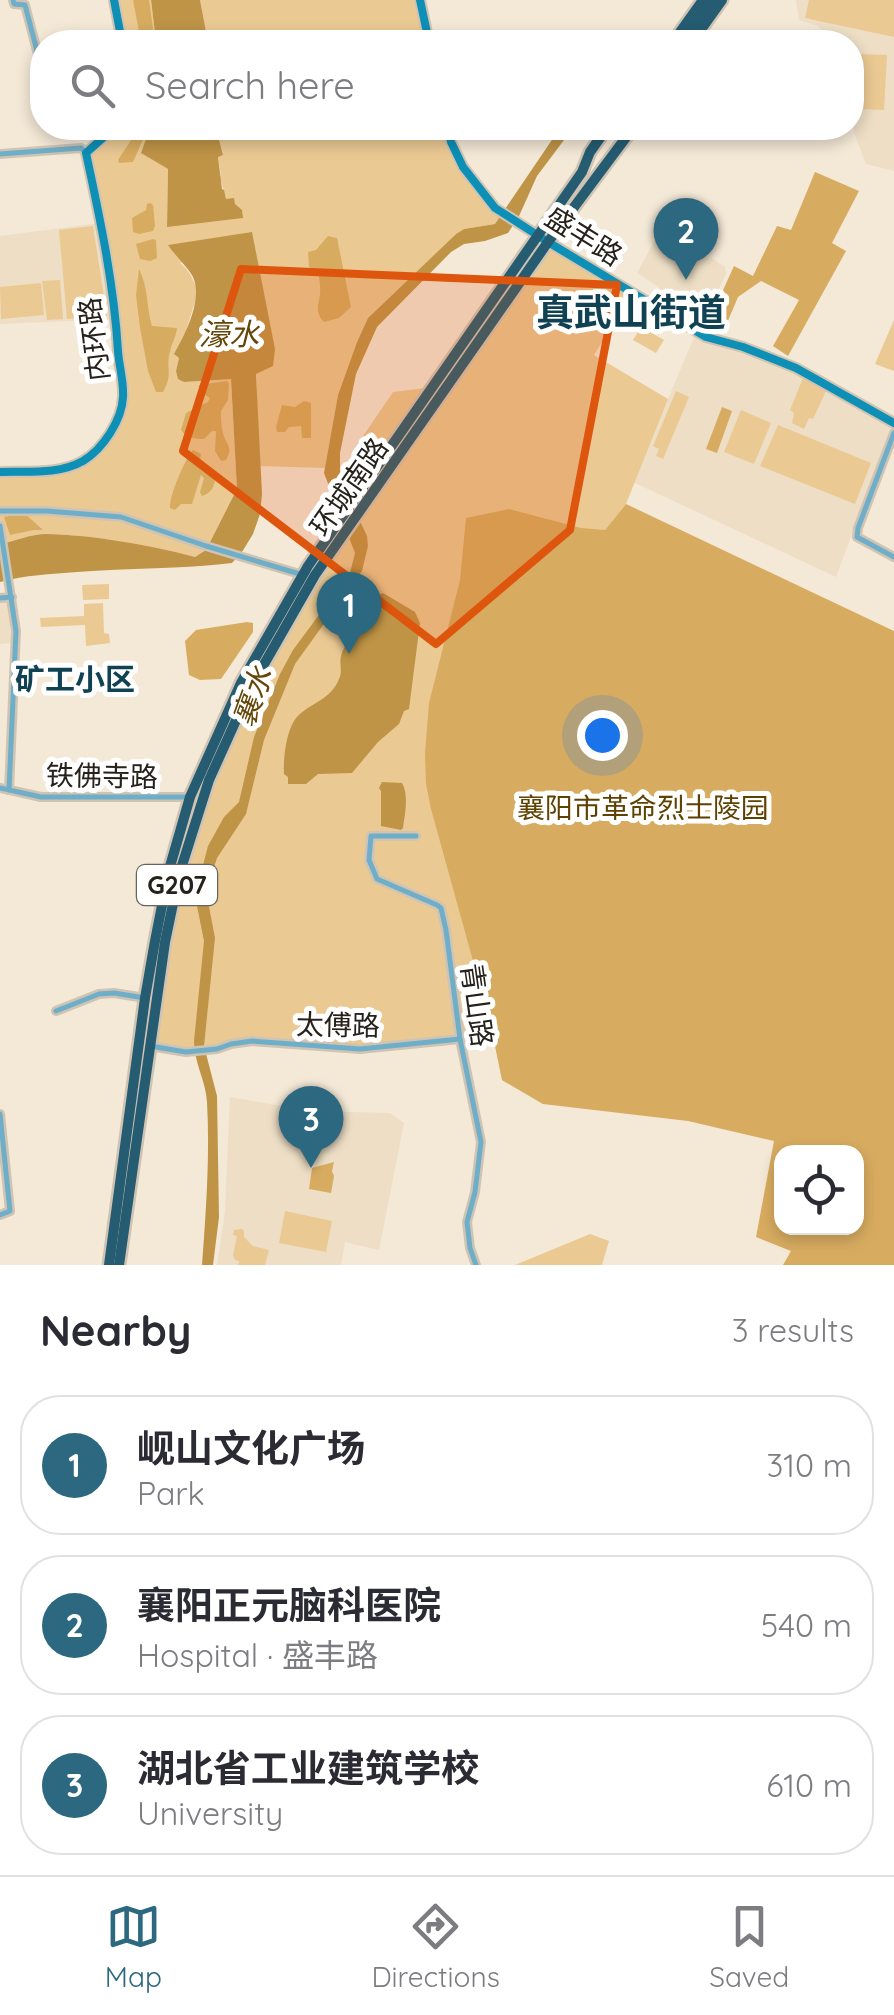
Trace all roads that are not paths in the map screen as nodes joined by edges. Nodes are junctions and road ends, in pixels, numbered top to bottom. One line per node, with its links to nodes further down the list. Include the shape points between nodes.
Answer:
1 (14, 0): 7 (street, via 24,5)
2 (114, 0): 8 (street)
3 (420, 0): 9 (street)
4 (699, 0): 10 (highway)
5 (712, 0): 11 (highway)
6 (722, 0): 12 (highway)
7 (31, 30)
8 (120, 30)
9 (426, 30)
10 (678, 30)
11 (691, 30)
12 (701, 30)
13 (101, 140): 18 (street)
14 (451, 140): 21 (street, 盛丰路, via 496,208)
15 (600, 140): 21 (highway, 环城南路)
16 (618, 140): 20 (highway)
17 (623, 140): 20 (highway, 环城南路)
18 (86, 153): 19 (street, via 81,148); 24 (street, 内环路, via 123,398 117,419 87,459 63,470)
19 (0, 154)
20 (593, 180): 21 (highway, 环城南路)
21 (543, 239): 22 (street, 盛丰路, via 706,337 796,368); 25 (highway, 环城南路)
22 (894, 423)
23 (894, 433): 28 (street, via 857,538)
24 (0, 472)
25 (366, 493): 29 (highway, 环城南路); 34 (highway, 环城南路 / G207, via 251,687)
26 (0, 511): 29 (street, via 121,517)
27 (0, 526): 30 (street)
28 (894, 558)
29 (303, 575): 35 (highway, 环城南路, via 241,683)
30 (12, 597): 31 (street); 33 (street)
31 (0, 598)
32 (0, 788): 33 (street, 铁佛寺路)
33 (10, 790): 35 (street, 铁佛寺路, via 41,797)
34 (204, 795): 35 (street, 铁佛寺路); 40 (highway, 环城南路 / G207, via 179,875)
35 (190, 797): 37 (highway, 环城南路)
36 (416, 836): 39 (street, 青山路, via 371,836 370,867 377,879 441,908)
37 (145, 998): 38 (street, via 99,994); 43 (highway, 环城南路)
38 (56, 1011)
39 (460, 1039): 40 (street, 太傅路, via 360,1049 252,1042 186,1052); 45 (street, 青山路, via 481,1142 467,1222)
40 (150, 1046): 44 (highway, 环城南路 / G207)
41 (0, 1114): 42 (street, via 10,1212)
42 (0, 1215)
43 (109, 1265)
44 (119, 1265)
45 (476, 1265)

